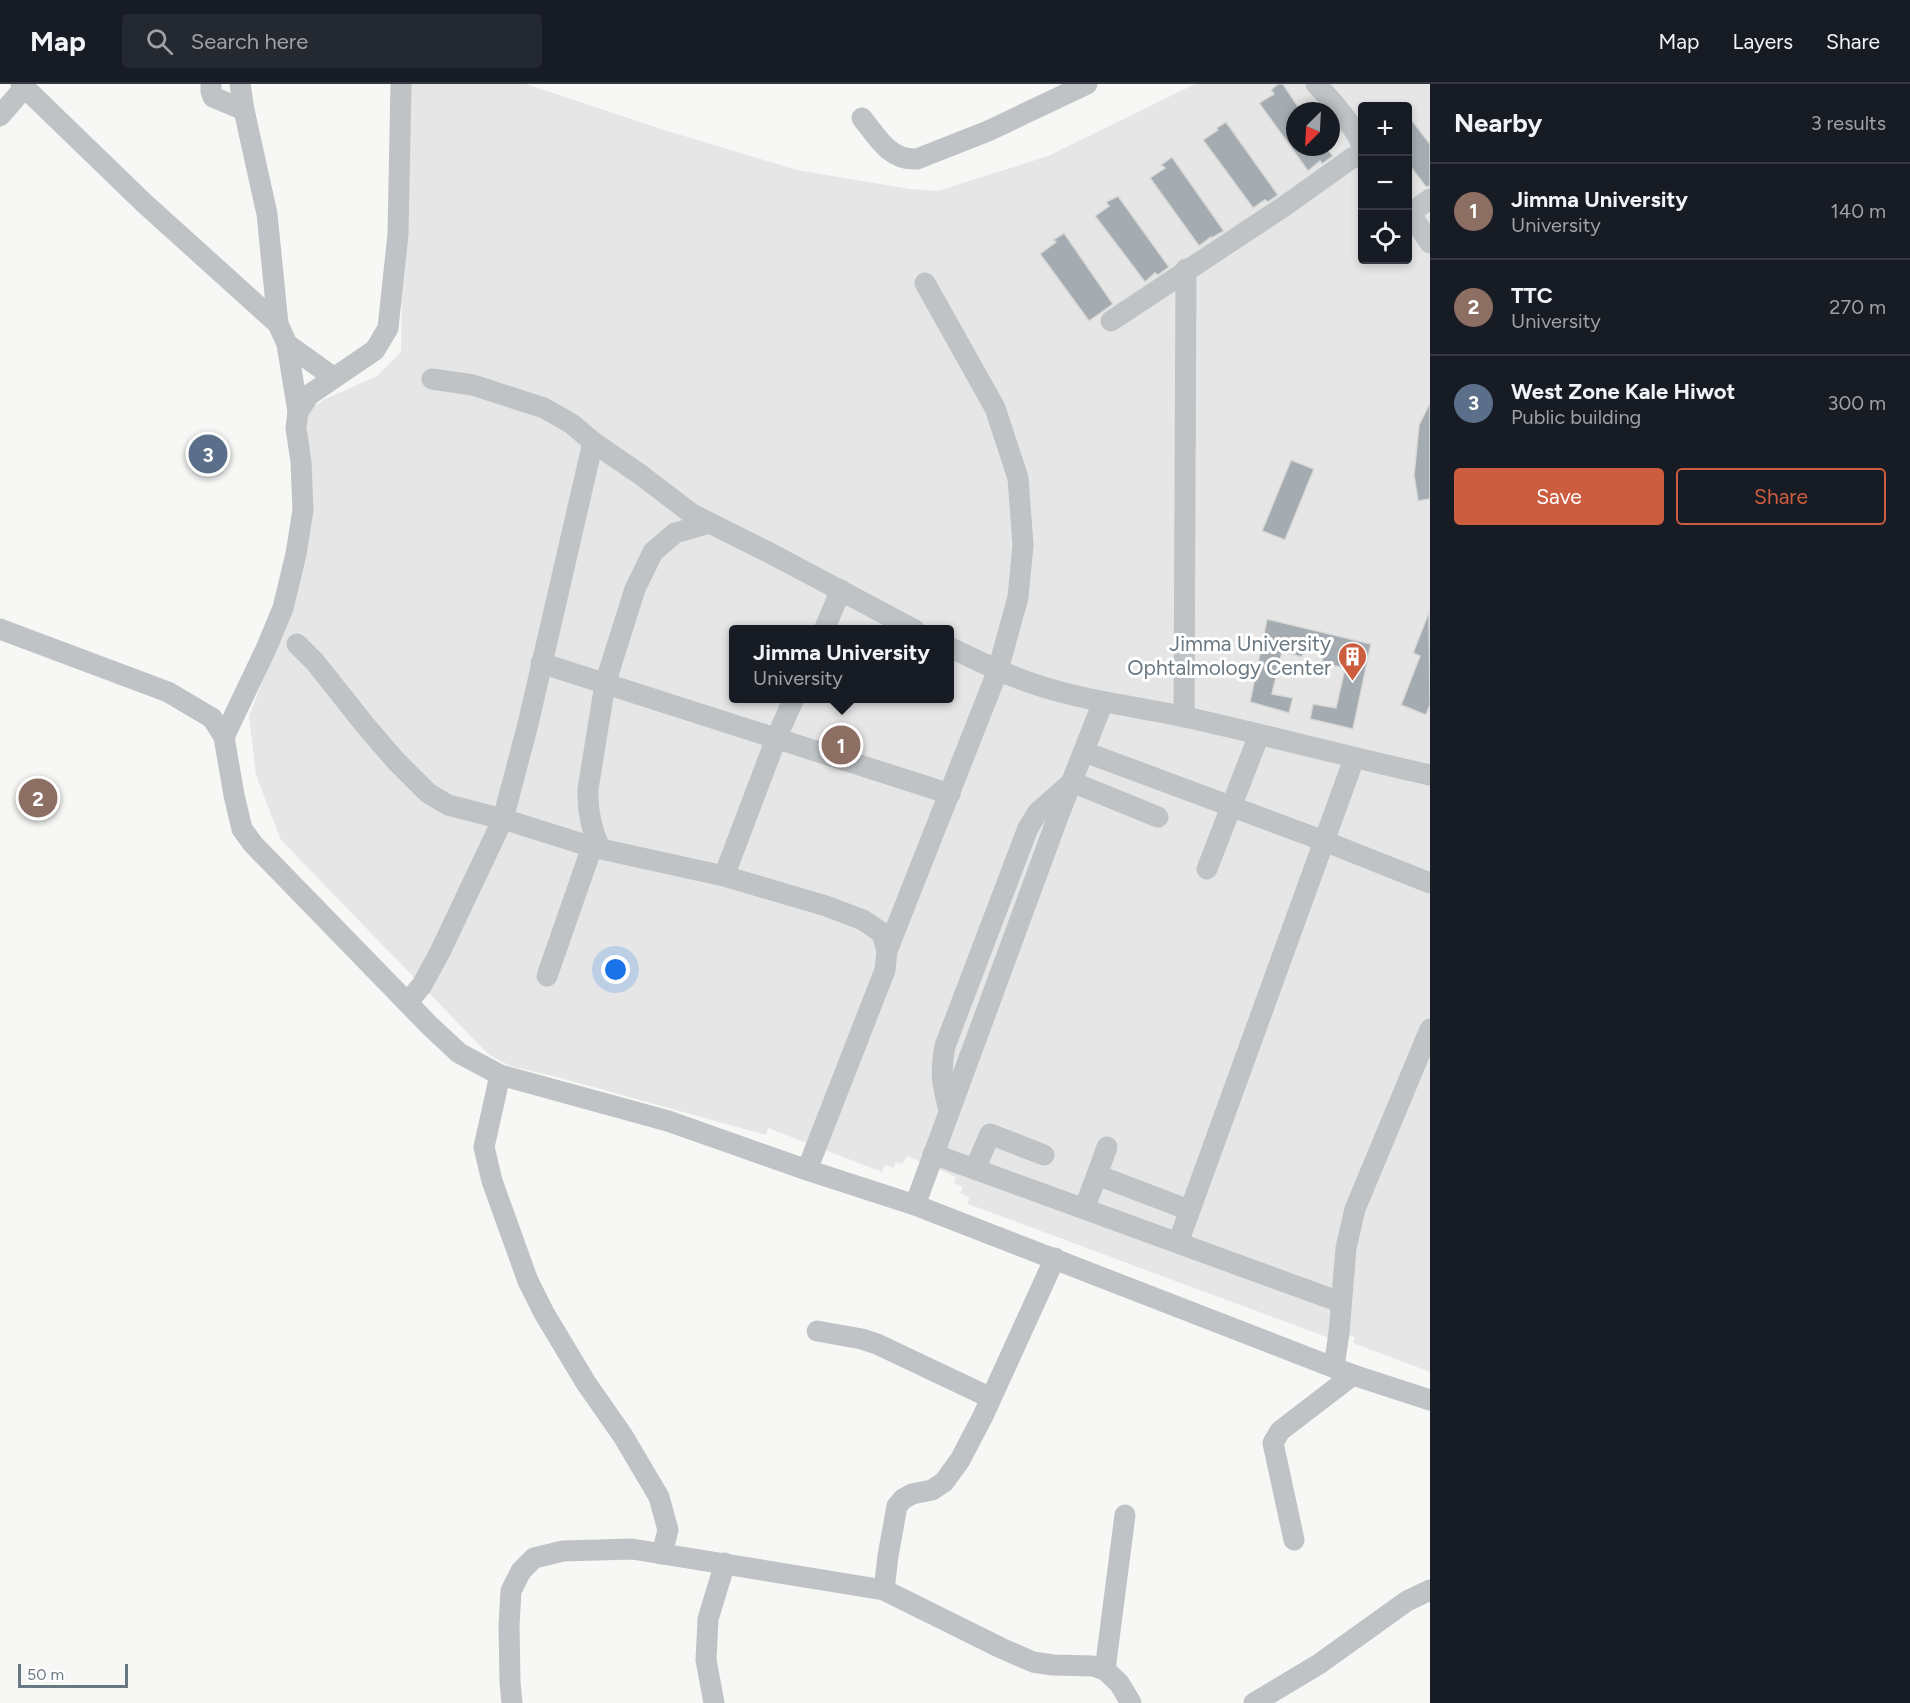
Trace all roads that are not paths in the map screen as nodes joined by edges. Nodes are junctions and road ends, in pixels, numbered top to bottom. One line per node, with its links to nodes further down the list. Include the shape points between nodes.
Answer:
1 (211, 84): 7 (street, via 213,97)
2 (240, 84): 7 (street)
3 (401, 84): 21 (street, via 398,234 388,328 375,350)
4 (1087, 84): 9 (street, via 988,131 917,159 906,160 885,147)
5 (1316, 84): 10 (street)
6 (22, 86): 8 (street); 19 (street)
7 (244, 110): 19 (street, via 267,214)
8 (0, 116)
9 (862, 118)
10 (1358, 135)
11 (1358, 156): 16 (street)
12 (1430, 199): 13 (street)
13 (1411, 210)
14 (1412, 216): 15 (street)
15 (1430, 243)
16 (1186, 269): 18 (street); 37 (street)
17 (925, 283): 33 (street, via 995,408 1018,478 1023,545 1018,597)
18 (1111, 321)
19 (278, 324): 20 (street)
20 (287, 344): 21 (street); 23 (street)
21 (333, 377): 23 (street, via 309,395)
22 (432, 379): 24 (street, via 473,385 544,408 572,423)
23 (298, 412): 39 (street, via 303,510 296,554 279,618)
24 (593, 442): 25 (street); 32 (street)
25 (710, 523): 26 (street); 34 (street, via 675,533 653,552 634,590)
26 (841, 590): 27 (street); 28 (street)
27 (826, 625)
28 (906, 625)
29 (0, 629): 39 (street, via 168,692 212,718)
30 (297, 644): 48 (street, via 364,725 428,793 448,805)
31 (954, 648): 33 (street)
32 (541, 663): 34 (street); 48 (street)
33 (998, 670): 35 (street, via 1038,686); 45 (street)
34 (604, 684): 40 (street); 50 (street, via 587,805)
35 (1103, 702): 37 (street); 41 (street)
36 (792, 703): 40 (street)
37 (1184, 717): 38 (street)
38 (1259, 735): 42 (street); 46 (street)
39 (224, 737): 56 (street, via 242,829)
40 (776, 740): 45 (street); 52 (street)
41 (1085, 752): 44 (street); 46 (street)
42 (1354, 759): 43 (street); 49 (street)
43 (1430, 775)
44 (1072, 782): 47 (street); 60 (street, via 1038,812 1028,828 945,1046 941,1070 950,1110)
45 (950, 794): 54 (street)
46 (1232, 806): 49 (street); 51 (street)
47 (1158, 817)
48 (502, 819): 50 (street); 56 (street, via 440,952)
49 (1324, 841): 53 (street); 67 (street)
50 (596, 848): 52 (street); 55 (street)
51 (1207, 869)
52 (724, 876): 54 (street, via 863,920 882,933)
53 (1430, 883)
54 (887, 951): 63 (street, via 885,970)
55 (547, 976)
56 (408, 1002): 58 (street, via 459,1053)
57 (1430, 1029): 70 (street, via 1355,1209)
58 (500, 1074): 63 (street, via 668,1121); 77 (street, via 484,1147 492,1181 528,1281 544,1312 659,1497 668,1530)
59 (1107, 1146): 64 (street)
60 (933, 1154): 62 (street); 65 (street)
61 (1044, 1155): 62 (street, via 990,1134)
62 (975, 1169): 66 (street)
63 (807, 1170): 65 (street)
64 (1096, 1175): 66 (street); 67 (street)
65 (915, 1205): 69 (street)
66 (1084, 1209): 68 (street)
67 (1190, 1210): 68 (street)
68 (1178, 1243): 70 (street)
69 (1055, 1258): 72 (street); 73 (street)
70 (1340, 1302): 72 (street)
71 (817, 1331): 73 (street, via 877,1344)
72 (1344, 1371): 74 (street); 76 (street, via 1280,1431 1273,1443)
73 (991, 1398): 79 (street, via 960,1460 944,1482 932,1490 912,1494 897,1506)
74 (1430, 1400)
75 (1125, 1515): 81 (street)
76 (1294, 1540)
77 (662, 1554): 78 (street); 82 (street, via 632,1549 563,1551 534,1558 521,1571 511,1591)
78 (725, 1563): 79 (street); 83 (street, via 708,1619 706,1660)
79 (884, 1590): 81 (street, via 1033,1662)
80 (1430, 1590): 85 (street, via 1407,1601 1319,1664)
81 (1105, 1670): 84 (street)
82 (512, 1703)
83 (714, 1703)
84 (1131, 1703)
85 (1254, 1703)

